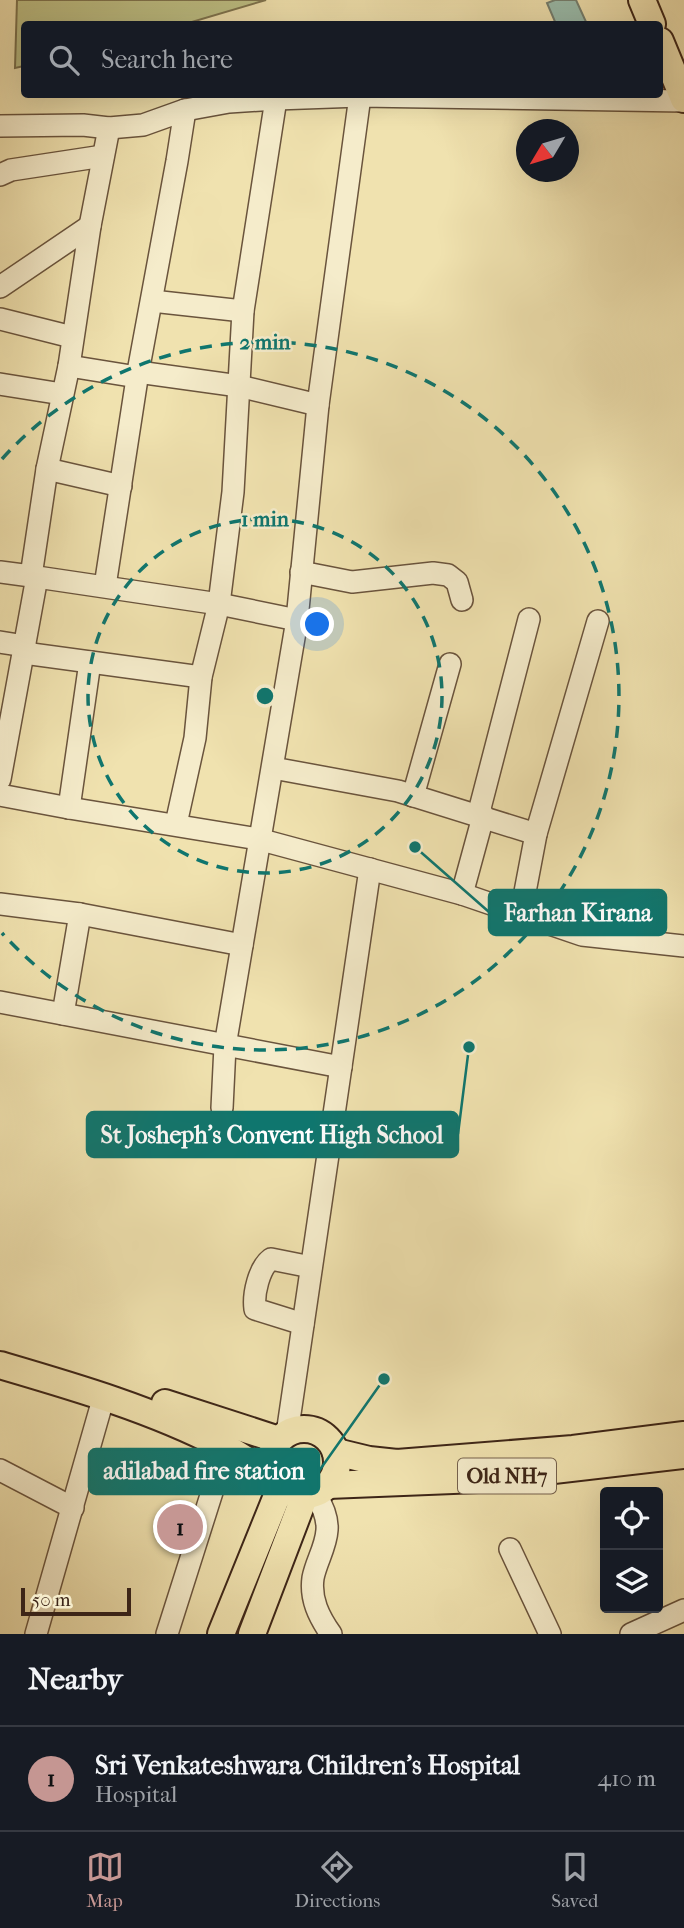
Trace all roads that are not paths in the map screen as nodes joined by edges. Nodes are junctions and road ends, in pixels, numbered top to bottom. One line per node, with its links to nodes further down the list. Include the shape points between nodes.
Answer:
1 (642, 0): 2 (main road)
2 (651, 21)
3 (663, 48): 8 (main road)
4 (304, 98): 7 (street)
5 (360, 98): 25 (street)
6 (522, 98): 8 (street)
7 (276, 99): 9 (street); 17 (street)
8 (684, 100)
9 (185, 110): 11 (street, via 143,125); 16 (street)
10 (0, 126): 11 (street)
11 (109, 128): 12 (street)
12 (103, 156): 13 (street); 14 (street)
13 (0, 175)
14 (90, 226): 15 (street); 19 (street)
15 (0, 287)
16 (152, 301): 17 (street); 21 (street)
17 (243, 311): 23 (street)
18 (0, 319): 19 (street)
19 (72, 337): 20 (street)
20 (69, 366): 21 (street, via 131,376); 24 (street)
21 (138, 372): 23 (street); 27 (street)
22 (0, 384): 24 (street)
23 (239, 386): 25 (street); 33 (street, via 233,492)
24 (62, 394): 26 (street)
25 (318, 405): 29 (street)
26 (47, 469): 27 (street); 30 (street)
27 (121, 486): 31 (street)
28 (0, 572): 30 (street)
29 (302, 572): 32 (street, via 352,582 448,575 457,582); 34 (street)
30 (34, 576): 31 (street); 38 (street)
31 (105, 586): 33 (street)
32 (462, 600)
33 (219, 604): 34 (street); 41 (street)
34 (297, 620): 42 (street)
35 (529, 620): 47 (street, via 480,808)
36 (598, 621): 49 (street)
37 (0, 642): 38 (street)
38 (25, 649): 39 (street); 43 (street)
39 (90, 662): 41 (street); 46 (street)
40 (450, 664): 45 (street)
41 (201, 677): 48 (street, via 195,738)
42 (273, 768): 45 (street); 50 (street)
43 (0, 779)
44 (0, 794): 46 (street)
45 (413, 796): 47 (street)
46 (69, 808): 48 (street)
47 (483, 817): 49 (street); 52 (street)
48 (176, 824): 50 (street)
49 (536, 834): 54 (street)
50 (258, 839): 51 (street); 56 (street)
51 (370, 869): 52 (street); 61 (street)
52 (462, 894): 54 (street)
53 (0, 904): 55 (street)
54 (521, 913): 57 (street, via 582,935)
55 (80, 914): 56 (street); 59 (street)
56 (242, 945): 60 (street)
57 (684, 946)
58 (0, 1002): 59 (street)
59 (63, 1014): 60 (street)
60 (225, 1046): 61 (street); 62 (street)
61 (341, 1067): 63 (street)
62 (222, 1108)
63 (311, 1267): 64 (street); 64 (street, via 271,1259 264,1265 254,1300 255,1309)
64 (303, 1324): 69 (street)
65 (0, 1350): 69 (main road)
66 (0, 1365): 67 (main road)
67 (104, 1396): 70 (main road); 76 (street)
68 (684, 1434): 71 (main road, Old NH7, via 573,1449 397,1463)
69 (283, 1437): 71 (main road, Old NH7, via 306,1429 316,1431); 74 (main road, via 271,1459)
70 (226, 1448): 74 (main road); 81 (street)
71 (336, 1452): 75 (main road, via 337,1469)
72 (684, 1455): 75 (main road, Old NH7, via 478,1479)
73 (0, 1470): 76 (street)
74 (278, 1482): 75 (main road, Old NH7, via 291,1492); 82 (main road)
75 (316, 1491): 79 (street, via 327,1528 313,1578 314,1602); 83 (main road)
76 (73, 1508): 80 (street)
77 (510, 1549): 85 (street)
78 (684, 1610): 86 (street)
79 (326, 1628): 84 (street)
80 (36, 1634)
81 (167, 1634)
82 (221, 1634)
83 (252, 1634)
84 (349, 1634)
85 (550, 1634)
86 (631, 1634)

